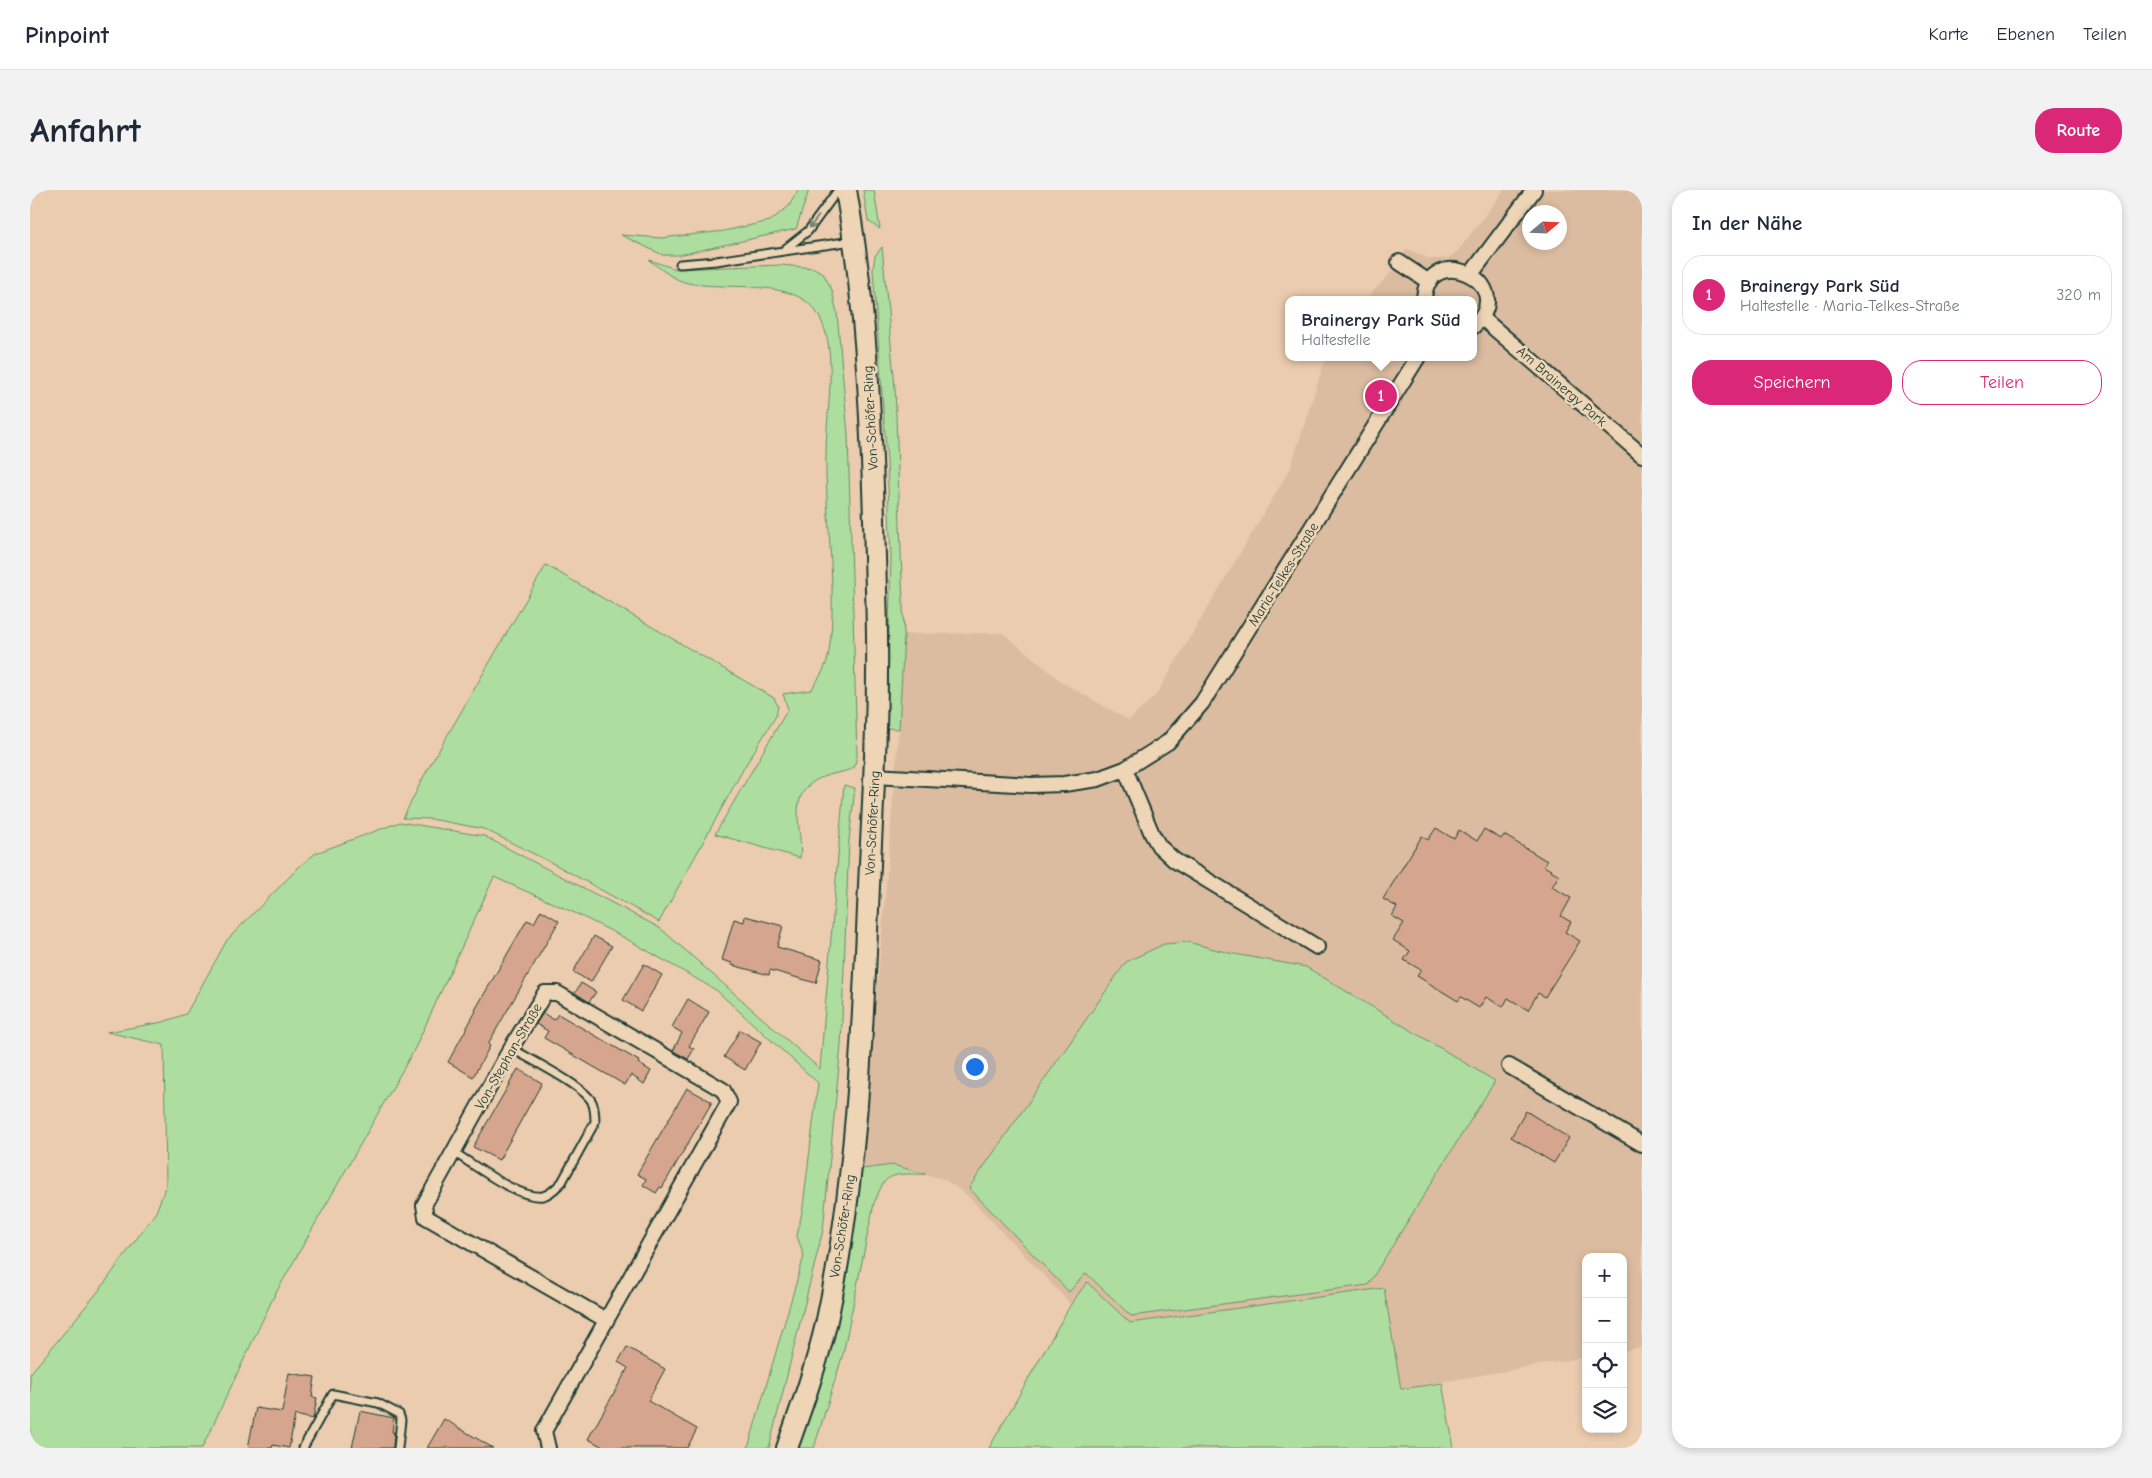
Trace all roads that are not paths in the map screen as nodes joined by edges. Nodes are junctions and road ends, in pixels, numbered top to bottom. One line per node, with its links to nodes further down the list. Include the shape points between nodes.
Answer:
1 (838, 190): 5 (lane, one-way to 5, via 808,230)
2 (846, 190): 4 (main road, Von-Schöfer-Ring)
3 (1534, 190): 8 (street)
4 (855, 240): 5 (lane); 15 (main road, Von-Schöfer-Ring, via 867,358 872,452 877,672)
5 (785, 250): 7 (lane)
6 (1399, 262): 9 (street)
7 (680, 264)
8 (1471, 274): 9 (street, via 1462,270 1444,271); 11 (street, via 1484,289 1486,303)
9 (1429, 282): 10 (street)
10 (1424, 296)
11 (1477, 322): 13 (street, Am Brainergy Park)
12 (1415, 361): 14 (street, Maria-Telkes-Straße, via 1202,702 1168,742)
13 (1642, 455)
14 (1125, 769): 15 (street, Maria-Telkes-Straße, via 1098,779 1031,785); 16 (street, via 1152,834 1174,860)
15 (874, 776): 25 (main road, Von-Schöfer-Ring, via 865,974 850,1181 826,1321)
16 (1317, 947)
17 (511, 1048): 20 (street, Von-Stephan-Straße); 20 (lane, via 583,1090 592,1101 595,1122 562,1182 543,1196 528,1194 511,1188); 21 (street, Von-Stephan-Straße, via 545,993 556,993 723,1090 730,1102)
18 (1509, 1066): 19 (street)
19 (1641, 1142)
20 (453, 1152): 21 (street, Von-Stephan-Straße, via 424,1205 426,1217)
21 (606, 1320): 24 (street, Von-Stephan-Straße, via 544,1431)
22 (303, 1448): 23 (lane, via 333,1394 378,1403 399,1414)
23 (398, 1448)
24 (548, 1448)
25 (787, 1448)

